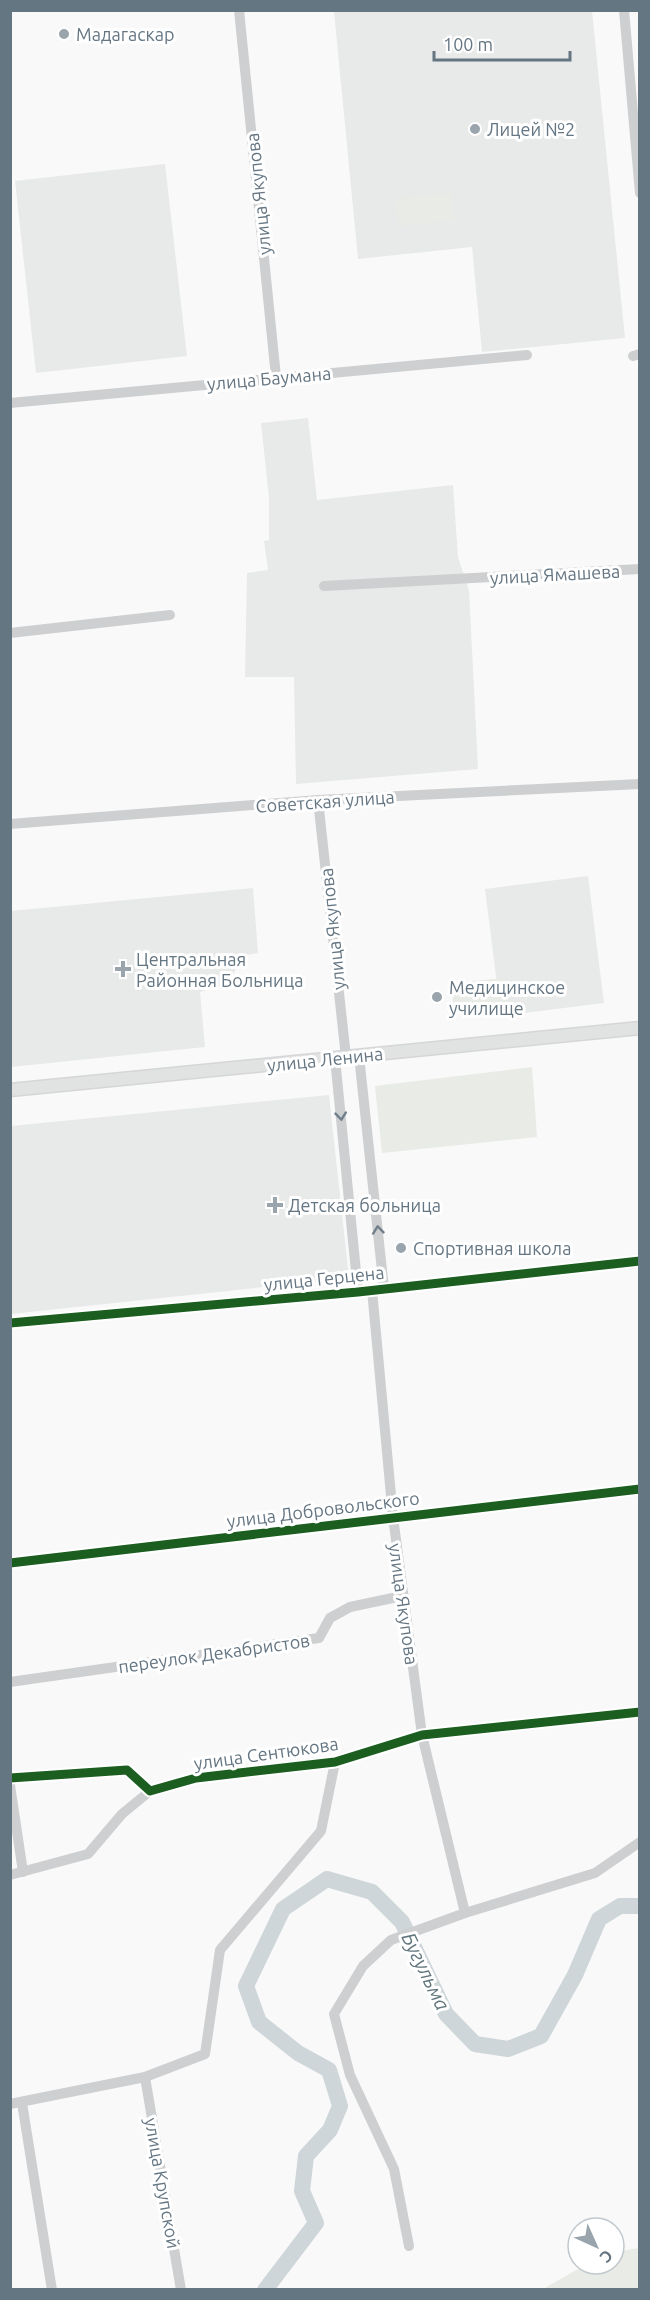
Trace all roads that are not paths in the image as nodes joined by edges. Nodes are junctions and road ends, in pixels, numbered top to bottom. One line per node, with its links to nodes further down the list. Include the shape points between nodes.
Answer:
1 (239, 10): 6 (street, улица Якупова)
2 (624, 10): 3 (street)
3 (635, 80): 4 (street)
4 (639, 193)
5 (527, 355): 6 (street, улица Баумана)
6 (276, 377): 7 (street, улица Баумана)
7 (10, 403)
8 (639, 569): 9 (street, улица Ямашева)
9 (324, 586)
10 (170, 615): 11 (street)
11 (10, 633)
12 (639, 784): 13 (street, Советская улица)
13 (318, 800): 14 (street, Советская улица); 17 (street, улица Якупова)
14 (10, 824)
15 (639, 1028): 16 (main road, улица Ленина)
16 (359, 1056): 17 (main road, улица Ленина); 20 (street, one-way to 16)
17 (340, 1057): 18 (main road, улица Ленина); 22 (street, улица Якупова, one-way to 22)
18 (10, 1090)
19 (639, 1261): 20 (street, улица Герцена)
20 (384, 1289): 21 (street, улица Герцена)
21 (372, 1290): 22 (street, улица Герцена); 25 (street, улица Якупова)
22 (358, 1292): 23 (street, улица Герцена)
23 (10, 1323)
24 (639, 1489): 25 (street, улица Добровольского)
25 (393, 1517): 26 (street, улица Добровольского); 27 (street, улица Якупова)
26 (10, 1563)
27 (402, 1596): 28 (street, переулок Декабристов, via 350,1607 330,1618 319,1638); 30 (street, улица Якупова)
28 (10, 1682)
29 (639, 1712): 30 (street, улица Сентюкова)
30 (422, 1735): 31 (street, улица Сентюкова); 38 (street, улица Якупова)
31 (335, 1762): 34 (street, улица Сентюкова, via 196,1778); 39 (street, via 321,1831 220,1950 205,2054)
32 (10, 1778): 34 (street, via 127,1770)
33 (10, 1785): 36 (street)
34 (150, 1791): 36 (street, via 122,1814 88,1854)
35 (639, 1842): 38 (street, via 595,1873)
36 (23, 1872): 37 (street)
37 (10, 1875)
38 (465, 1913): 41 (street, via 391,1940 363,1966 333,2014 350,2075 394,2169)
39 (145, 2077): 40 (street); 43 (street, улица Крупской)
40 (16, 2104): 42 (street)
41 (409, 2246)
42 (52, 2289)
43 (181, 2289)

